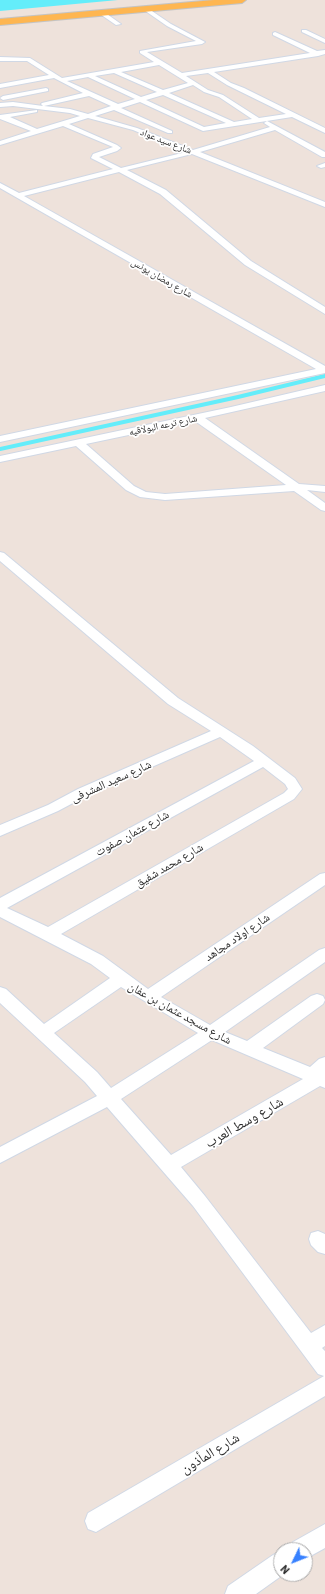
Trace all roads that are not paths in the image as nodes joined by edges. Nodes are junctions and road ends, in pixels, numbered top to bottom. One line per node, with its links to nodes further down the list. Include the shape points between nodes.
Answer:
1 (204, 0): 5 (main road)
2 (242, 0): 3 (main road)
3 (146, 9): 4 (main road); 14 (street, via 169,25 202,40 198,43 142,51)
4 (102, 13): 6 (main road); 7 (street)
5 (0, 19)
6 (0, 22)
7 (118, 24)
8 (304, 31): 10 (street)
9 (275, 34): 12 (street)
10 (325, 41)
11 (325, 52): 12 (street)
12 (318, 54): 16 (street)
13 (0, 59): 20 (street, via 28,58)
14 (160, 63): 15 (street); 18 (street)
15 (115, 70): 17 (street); 26 (street)
16 (209, 71): 18 (street); 35 (street, via 229,84)
17 (88, 75): 20 (street); 30 (street)
18 (183, 76): 23 (street)
19 (5, 77): 22 (street)
20 (58, 78): 21 (street); 28 (street)
21 (28, 81): 22 (street); 25 (street)
22 (15, 83): 24 (street)
23 (194, 83): 26 (street); 38 (street, via 206,91 221,96)
24 (0, 86)
25 (46, 90): 27 (street); 29 (street)
26 (165, 92): 30 (street); 40 (street)
27 (26, 94): 31 (street); 32 (street)
28 (89, 94): 29 (street); 34 (street)
29 (64, 100): 33 (street)
30 (141, 100): 34 (street); 40 (street, via 201,128)
31 (0, 101): 32 (street, شارع سيد عواد, via 11,104)
32 (36, 102): 33 (street, شارع سيد عواد)
33 (48, 106): 36 (street, شارع سيد عواد); 37 (street)
34 (117, 108): 36 (street); 44 (street)
35 (292, 114): 38 (street); 42 (street)
36 (90, 116): 39 (street); 46 (street, شارع سيد عواد, via 144,132)
37 (2, 117): 43 (street)
38 (259, 120): 40 (street); 41 (street)
39 (64, 124): 43 (street); 48 (street, via 115,146 115,150 95,157)
40 (233, 124)
41 (275, 128): 46 (street); 47 (street)
42 (325, 131)
43 (38, 132): 45 (street)
44 (170, 132)
45 (0, 143)
46 (193, 152): 48 (street); 51 (street, شارع سيد عواد)
47 (325, 155)
48 (122, 171): 50 (street); 52 (street, via 162,192 248,263)
49 (0, 185): 50 (street, شارع رمضان يونس)
50 (18, 195): 53 (street, شارع رمضان يونس)
51 (325, 205)
52 (325, 311)
53 (325, 370): 56 (street, شارع ترعه البولاقيه)
54 (325, 388): 55 (street, شارع ترعه البولاقيه)
55 (197, 417): 57 (street, شارع ترعه البولاقيه); 59 (street)
56 (0, 439)
57 (79, 443): 58 (street, شارع ترعه البولاقيه); 59 (street, via 130,488 144,496 165,497)
58 (0, 459)
59 (296, 488): 60 (street); 61 (street)
60 (325, 489)
61 (325, 508)
62 (0, 555): 63 (street, via 173,701)
63 (222, 732): 64 (street); 65 (street, شارع سعيد المشرفى)
64 (264, 761): 67 (street, شارع عثمان صفوت); 69 (street, شارع محمد شفيق, via 294,785 295,789 289,796)
65 (0, 831)
66 (325, 878): 73 (street, شارع اولاد مجاهد)
67 (0, 905)
68 (0, 911): 69 (street, شارع مسجد عثمان بن عفان)
69 (48, 934): 71 (street, شارع مسجد عثمان بن عفان, via 96,960)
70 (325, 954): 76 (street)
71 (121, 979): 73 (street, شارع مسجد عثمان بن عفان); 75 (street)
72 (0, 993): 75 (street)
73 (149, 996): 76 (street, شارع مسجد عثمان بن عفان)
74 (317, 1000): 77 (street)
75 (44, 1032): 79 (street)
76 (211, 1033): 77 (street, شارع مسجد عثمان بن عفان); 79 (street)
77 (249, 1050): 78 (street, شارع مسجد عثمان بن عفان)
78 (320, 1074): 81 (street, شارع وسط العرب)
79 (110, 1098): 80 (street); 81 (street)
80 (0, 1156)
81 (169, 1165): 83 (street)
82 (325, 1334): 83 (street)
83 (309, 1346): 84 (street)
84 (325, 1367)
85 (325, 1385): 86 (street, شارع المأذون)
86 (96, 1522)
87 (325, 1535): 88 (street)
88 (313, 1542)
89 (273, 1569): 90 (street)
90 (236, 1594)

